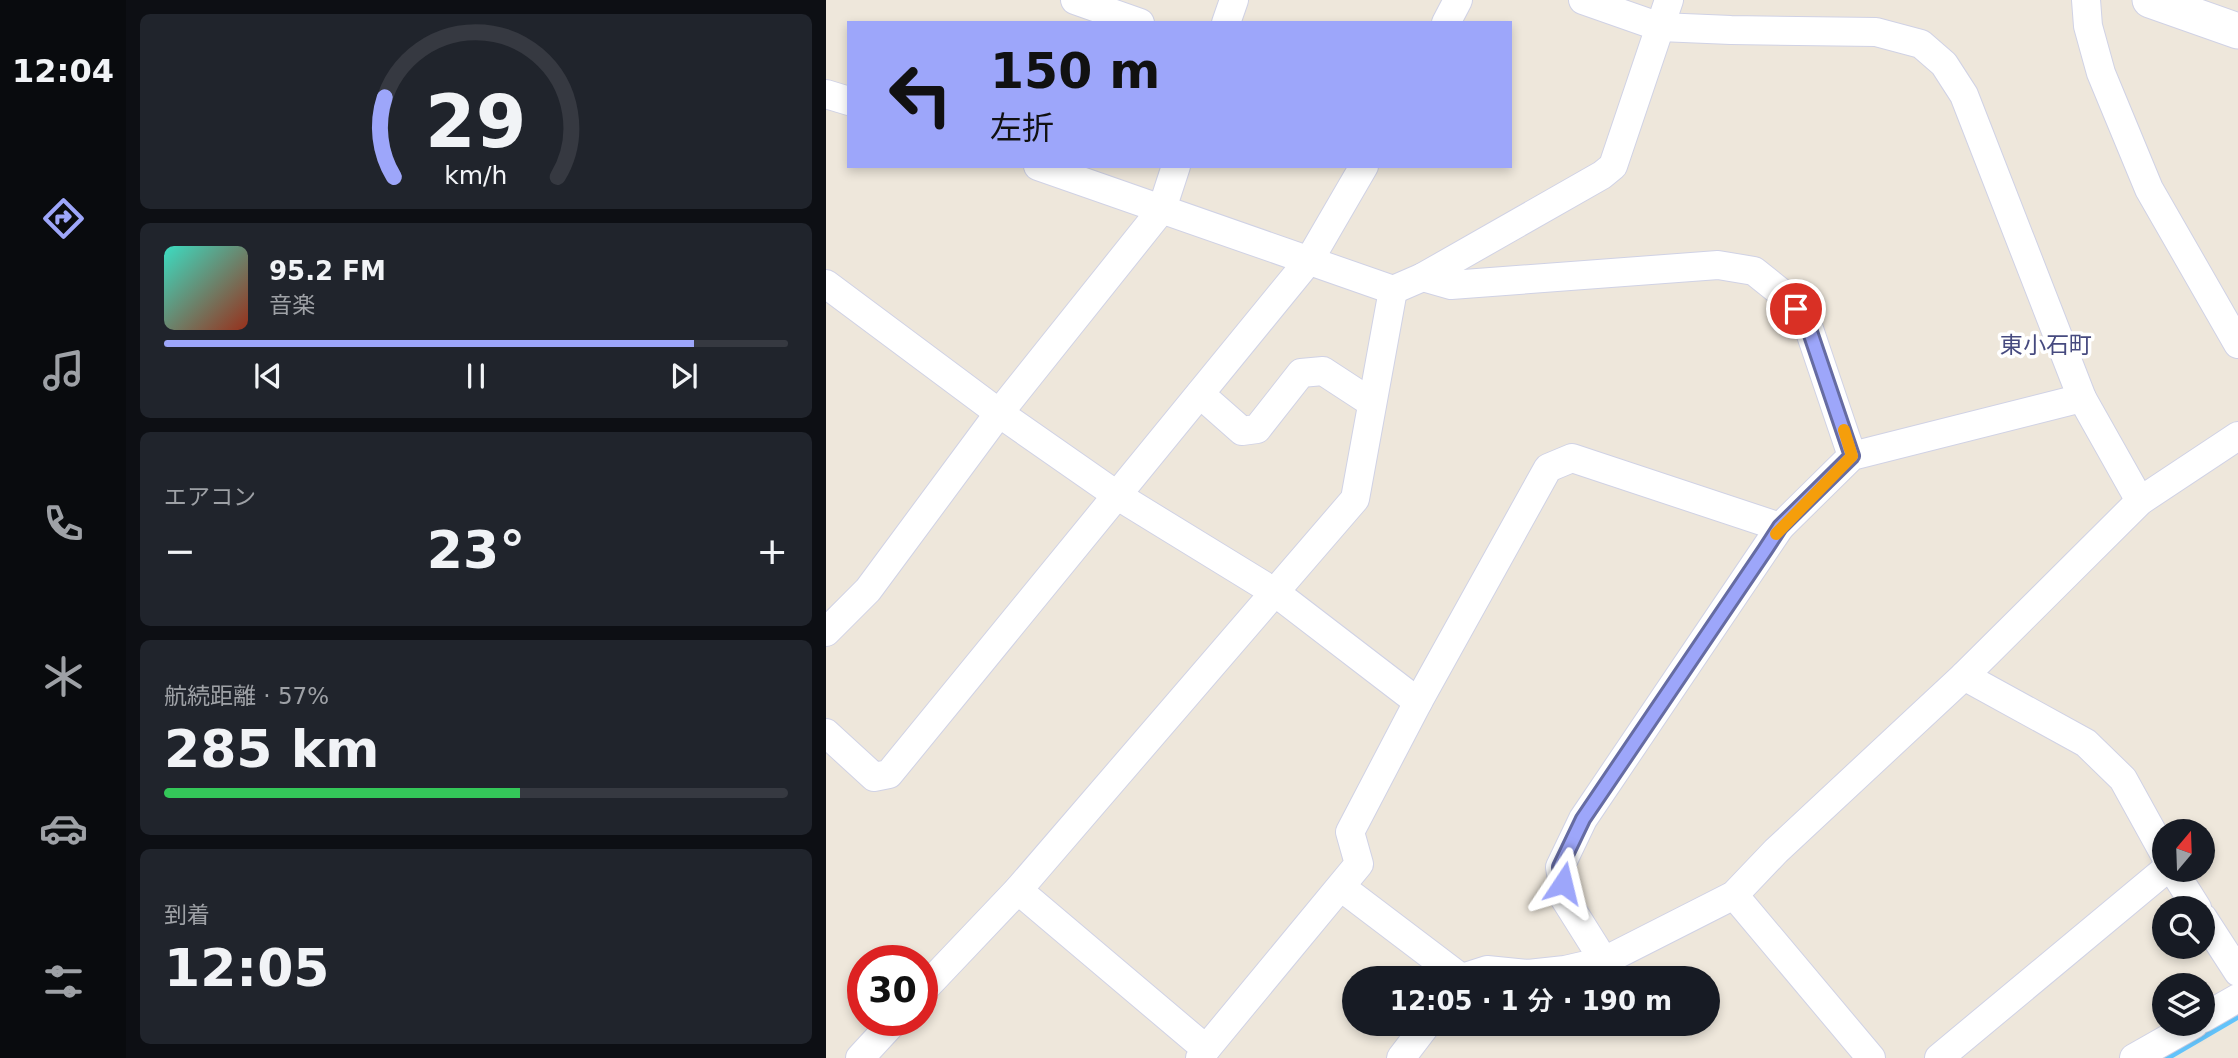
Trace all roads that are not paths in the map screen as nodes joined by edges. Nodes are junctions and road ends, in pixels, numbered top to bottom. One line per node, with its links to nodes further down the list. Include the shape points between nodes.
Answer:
1 (1075, 0): 8 (street)
2 (1234, 0): 9 (street)
3 (1458, 0): 10 (street)
4 (1583, 0): 11 (street)
5 (1669, 0): 11 (street)
6 (2086, 0): 23 (street, via 2101,73 2148,189)
7 (2150, 0): 12 (street)
8 (1134, 21)
9 (1227, 21)
10 (1447, 21)
11 (1660, 27): 20 (street, via 1613,166); 25 (street, via 1876,32 1921,44 1944,64 1964,95)
12 (2238, 31)
13 (826, 94): 14 (street)
14 (847, 101)
15 (1044, 168): 18 (street)
16 (1175, 168): 18 (street)
17 (1363, 168): 19 (street)
18 (1162, 209): 19 (street); 27 (street)
19 (1310, 259): 22 (street); 24 (street)
20 (1423, 277): 22 (street); 29 (street, via 1451,285 1718,265 1754,271 1784,295 1807,323)
21 (826, 284): 27 (street)
22 (1393, 290): 26 (street)
23 (2238, 344)
24 (1200, 394): 26 (street, via 1242,431 1257,429 1301,373 1324,371); 30 (street)
25 (2082, 398): 29 (street); 31 (street)
26 (1372, 404): 33 (street, via 1355,499)
27 (999, 413): 30 (street); 34 (street, via 868,590)
28 (2238, 436): 31 (street)
29 (1852, 456): 32 (street)
30 (1118, 496): 33 (street); 37 (street, via 889,774 874,777)
31 (2140, 501): 35 (street)
32 (1780, 527): 36 (street, via 1572,458 1548,468); 44 (street, via 1583,819 1560,867 1565,899)
33 (1276, 593): 36 (street); 41 (street)
34 (826, 632)
35 (1964, 676): 38 (street, via 2086,743 2123,779); 42 (street)
36 (1418, 702): 40 (street, via 1350,832 1359,864)
37 (826, 733)
38 (2152, 831)
39 (2152, 881): 58 (street)
40 (1341, 887): 45 (street); 54 (street)
41 (1018, 890): 48 (street); 54 (street)
42 (1734, 895): 44 (street); 57 (street)
43 (2215, 937): 47 (street)
44 (1604, 961): 46 (street)
45 (1445, 966)
46 (1582, 966)
47 (2238, 972)
48 (938, 975)
49 (2238, 998): 50 (street)
50 (2215, 1011)
51 (880, 1036): 55 (street)
52 (1418, 1036): 56 (street)
53 (2173, 1036): 59 (street)
54 (1203, 1053)
55 (860, 1058)
56 (1401, 1058)
57 (1871, 1058)
58 (1939, 1058)
59 (2134, 1058)

